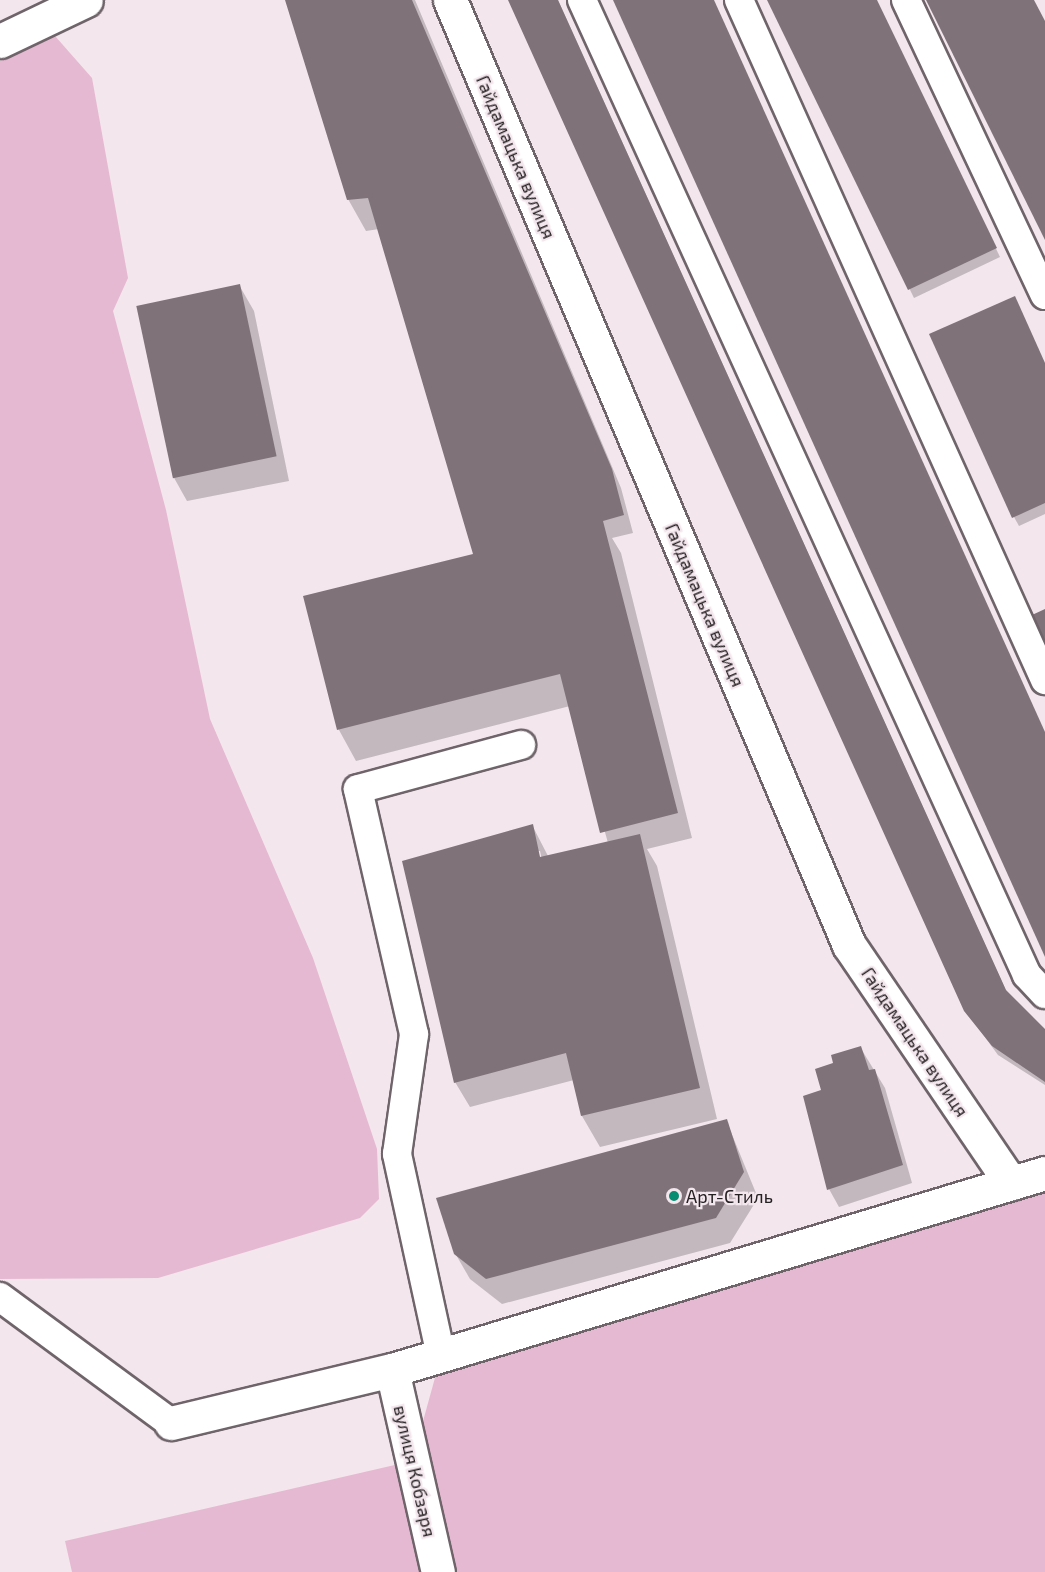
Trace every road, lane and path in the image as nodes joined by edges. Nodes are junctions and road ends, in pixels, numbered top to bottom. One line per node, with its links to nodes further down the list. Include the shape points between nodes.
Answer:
1 (86, 0): 6 (street)
2 (450, 0): 12 (street, Гайдамацька вулиця, via 849,945)
3 (582, 0): 10 (lane, via 1027,975)
4 (739, 0): 8 (lane)
5 (906, 0): 7 (lane)
6 (0, 41)
7 (1045, 295)
8 (1045, 680)
9 (521, 745): 14 (lane, via 358,789 414,1034 397,1154)
10 (1045, 994)
11 (1045, 1173): 12 (street)
12 (1011, 1183): 14 (street)
13 (0, 1297): 16 (lane)
14 (441, 1356): 15 (street)
15 (392, 1370): 16 (street); 17 (street, вулиця Кобзаря)
16 (171, 1422)
17 (438, 1572)

